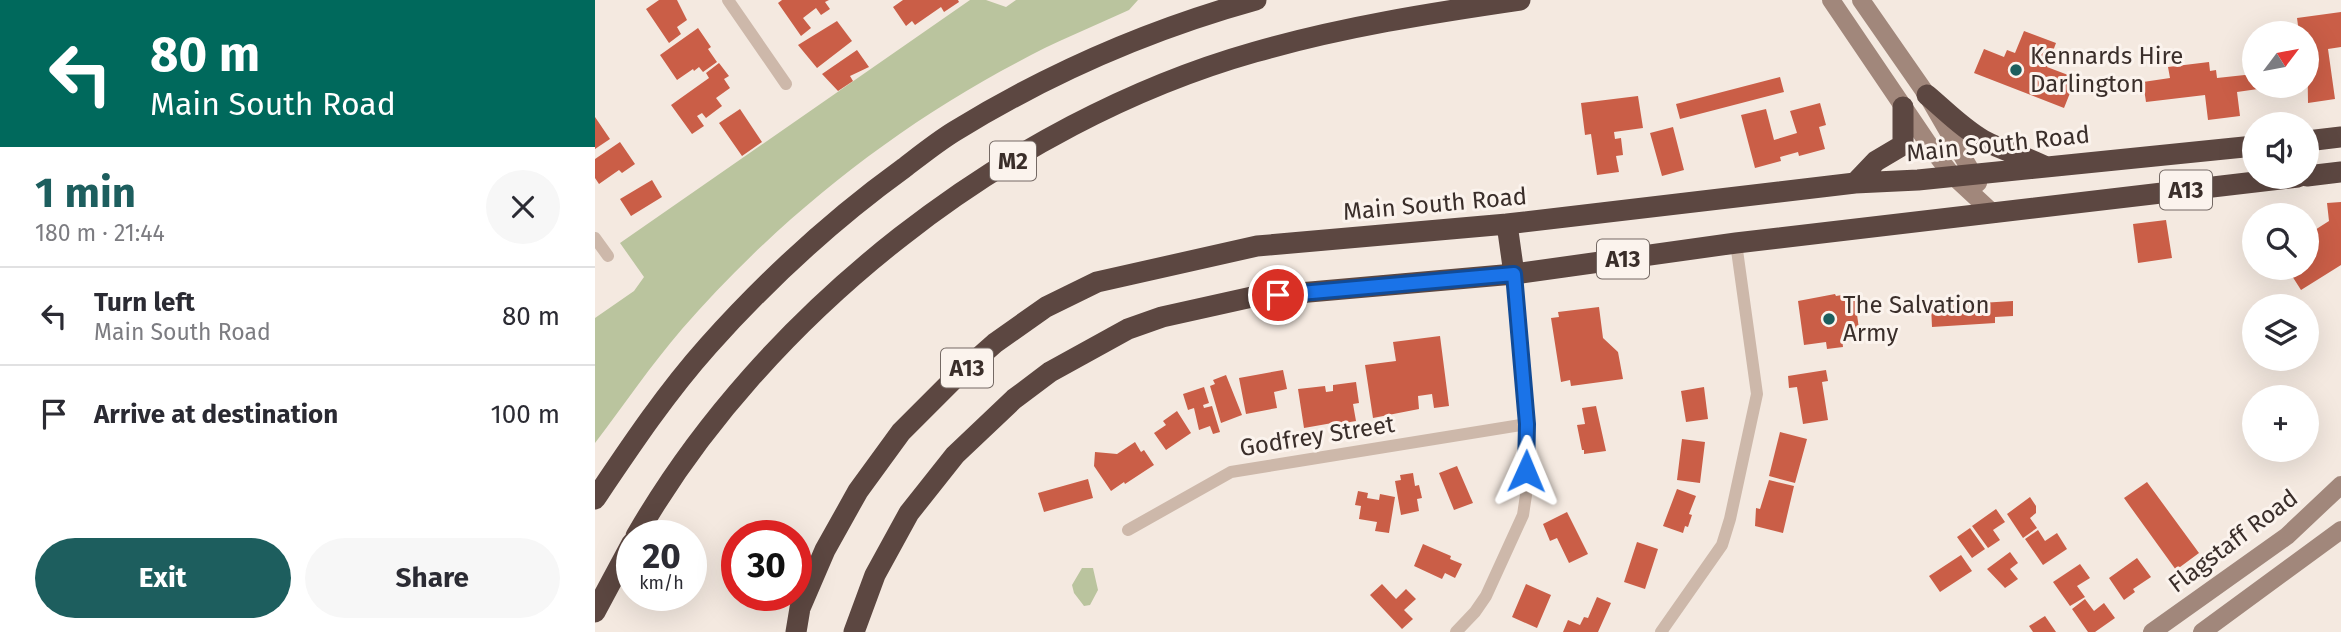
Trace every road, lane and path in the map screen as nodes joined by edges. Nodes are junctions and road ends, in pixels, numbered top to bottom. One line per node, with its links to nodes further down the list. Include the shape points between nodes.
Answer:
1 (728, 0): 6 (street)
2 (1256, 0): 26 (highway, M2, via 1165,29 1028,89 953,132 875,188 819,234 707,346)
3 (1520, 0): 27 (highway, M2, via 1329,32 1253,52 1126,100 1056,135 909,230 805,320 716,419)
4 (1831, 0): 8 (main road)
5 (1861, 0): 7 (main road)
6 (786, 84)
7 (1927, 95): 12 (highway, via 1984,140); 14 (main road)
8 (1903, 107): 14 (main road); 16 (highway, via 1903,145)
9 (2341, 137): 10 (highway)
10 (2319, 140)
11 (2242, 147): 12 (highway, Main South Road / A13)
12 (2044, 166): 14 (highway, Main South Road / A13)
13 (2341, 172): 15 (highway)
14 (1963, 175): 16 (highway, Main South Road / A13); 18 (main road)
15 (2319, 175)
16 (1855, 183): 19 (highway, Main South Road / A13)
17 (2242, 184): 18 (highway, A13)
18 (1994, 214): 21 (highway, A13)
19 (1507, 224): 23 (highway); 32 (highway, Main South Road / A13, via 1257,246 1097,282 1046,307 995,343 901,432 858,491 825,550 800,608)
20 (595, 238): 22 (street)
21 (1736, 243): 23 (highway, A13); 35 (street, via 1757,394 1722,545)
22 (608, 257)
23 (1514, 274): 24 (street); 33 (highway, A13, via 1252,297 1162,317 1099,344 1023,392 955,455 909,513 875,575)
24 (1527, 424): 28 (street, Godfrey Street, via 1231,472); 34 (street, via 1523,515 1486,596)
25 (2341, 485): 36 (main road, Flagstaff Road, via 2287,536)
26 (595, 499)
27 (646, 520)
28 (1128, 530)
29 (2341, 530): 37 (main road)
30 (616, 572): 31 (highway)
31 (595, 612)
32 (796, 632)
33 (854, 632)
34 (1456, 632)
35 (1661, 632)
36 (2152, 632)
37 (2202, 632)

